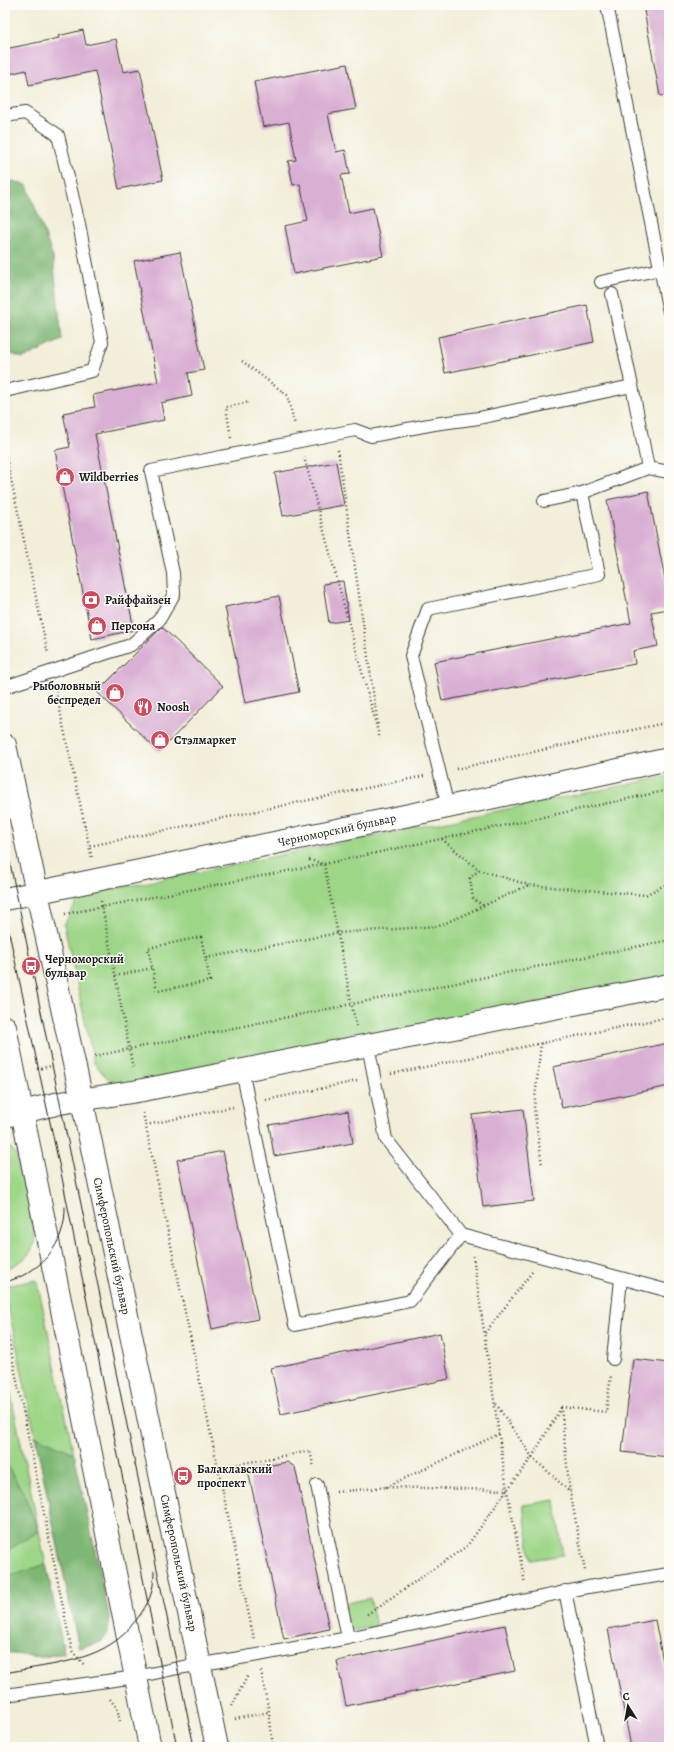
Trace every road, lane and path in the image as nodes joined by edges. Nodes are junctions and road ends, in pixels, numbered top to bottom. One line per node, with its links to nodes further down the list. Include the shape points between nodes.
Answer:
1 (607, 5): 3 (lane)
2 (5, 116): 9 (lane, via 24,113 58,135 79,224 102,342 92,371)
3 (661, 269): 4 (lane); 6 (lane)
4 (602, 282)
5 (612, 294): 8 (lane)
6 (669, 312)
7 (242, 361): 13 (path, via 287,395)
8 (632, 386): 11 (lane, via 479,418 371,436 355,430); 15 (lane)
9 (5, 391)
10 (250, 402): 12 (path, via 226,407)
11 (336, 434): 13 (lane); 13 (path, via 380,739)
12 (231, 436)
13 (300, 441): 19 (lane, via 151,471 173,573 174,594 159,620 131,645)
14 (5, 451): 19 (path)
15 (648, 468): 16 (lane); 17 (lane)
16 (669, 472)
17 (582, 493): 18 (lane); 24 (lane, via 599,574 428,609 411,656)
18 (544, 501)
19 (52, 672): 20 (lane); 28 (path)
20 (5, 687)
21 (669, 722): 24 (path)
22 (5, 745): 35 (main road, Симферопольский бульвар)
23 (669, 758): 26 (main road, Черноморский бульвар)
24 (439, 772): 26 (lane); 28 (path)
25 (669, 790): 27 (path)
26 (448, 807): 32 (main road, Черноморский бульвар)
27 (442, 839): 30 (path); 31 (path)
28 (90, 846): 32 (path)
29 (307, 859): 30 (path)
30 (324, 864): 38 (path); 40 (path)
31 (479, 870): 34 (path); 37 (path, via 470,878 472,898)
32 (96, 881): 35 (main road, Черноморский бульвар); 38 (path)
33 (669, 882): 34 (path, via 645,895)
34 (529, 885): 37 (path)
35 (37, 894): 36 (main road, Черноморский бульвар); 55 (main road, Симферопольский бульвар)
36 (5, 899)
37 (484, 906): 40 (path, via 439,926)
38 (102, 907): 39 (path); 44 (path)
39 (58, 916)
40 (338, 933): 42 (path); 46 (path)
41 (669, 940): 46 (path)
42 (206, 958): 43 (path, via 201,937 148,948); 43 (path, via 210,980 157,991)
43 (152, 968): 44 (path)
44 (115, 976): 51 (path)
45 (669, 985): 49 (main road)
46 (351, 1004): 49 (path); 51 (path)
47 (669, 1017): 50 (path)
48 (5, 1027): 57 (main road)
49 (363, 1039): 52 (main road); 53 (lane)
50 (541, 1043): 53 (path); 59 (path, via 534,1108)
51 (128, 1049): 54 (path)
52 (242, 1070): 54 (main road); 56 (lane)
53 (374, 1078): 56 (path); 60 (lane, via 386,1139)
54 (138, 1091): 55 (main road); 58 (path)
55 (82, 1100): 57 (main road); 82 (main road, Симферопольский бульвар)
56 (248, 1104): 58 (path); 60 (lane, via 295,1325 410,1301)
57 (14, 1114): 83 (main road)
58 (146, 1125): 71 (path)
59 (542, 1165)
60 (466, 1237): 61 (lane); 65 (path)
61 (543, 1258): 62 (lane); 65 (path)
62 (621, 1279): 63 (lane); 66 (lane)
63 (669, 1291)
64 (5, 1322): 84 (path, via 72,1652)
65 (484, 1334): 67 (path)
66 (613, 1359): 68 (path, via 606,1412)
67 (494, 1402): 69 (path); 70 (path)
68 (561, 1407): 70 (path); 75 (path)
69 (499, 1434): 72 (path); 74 (path)
70 (532, 1457): 74 (path); 75 (path)
71 (217, 1468): 73 (path, via 310,1452); 81 (path)
72 (386, 1487): 73 (path); 74 (path)
73 (318, 1489): 80 (lane)
74 (507, 1490): 79 (path); 80 (path, via 467,1546)
75 (570, 1492): 77 (path)
76 (669, 1574): 77 (lane)
77 (588, 1587): 78 (lane)
78 (565, 1592): 79 (lane); 93 (lane)
79 (528, 1599): 80 (lane)
80 (347, 1634): 81 (lane)
81 (258, 1655): 82 (lane); 86 (path); 87 (path)
82 (200, 1665): 83 (lane); 91 (main road, Симферопольский бульвар)
83 (136, 1677): 84 (lane); 90 (main road)
84 (97, 1682): 85 (lane); 89 (path, via 117,1708)
85 (5, 1695)
86 (231, 1707)
87 (269, 1712): 88 (path); 92 (path)
88 (232, 1719)
89 (121, 1727)
90 (150, 1747)
91 (217, 1747)
92 (273, 1747)
93 (597, 1747)

